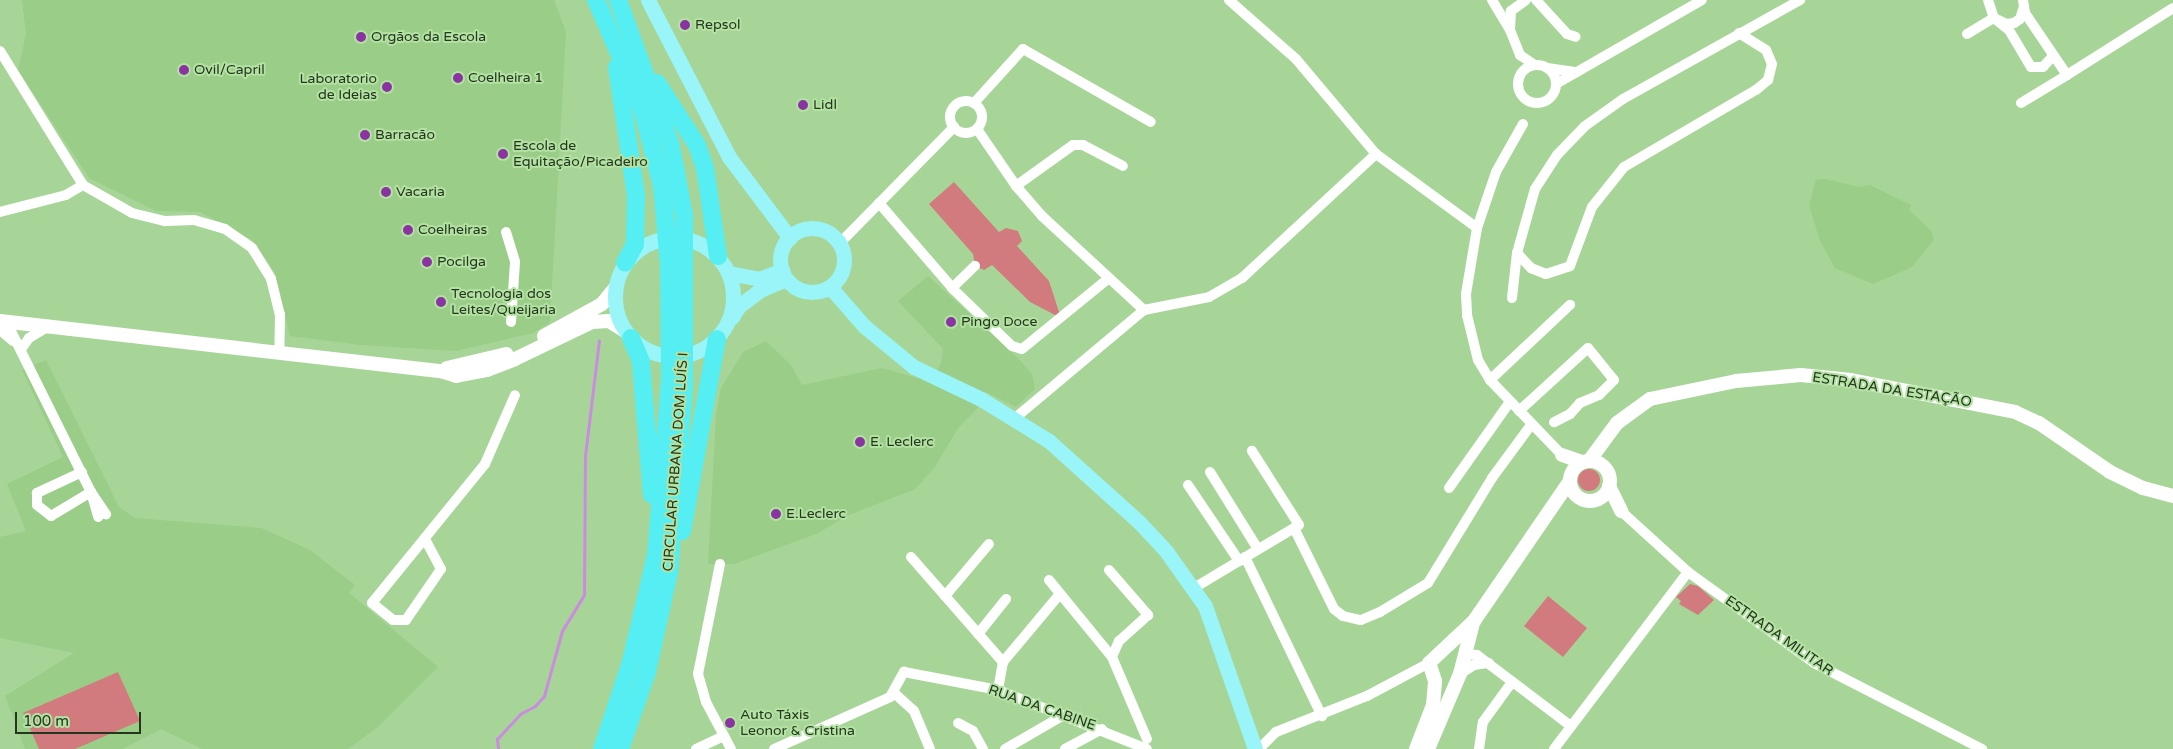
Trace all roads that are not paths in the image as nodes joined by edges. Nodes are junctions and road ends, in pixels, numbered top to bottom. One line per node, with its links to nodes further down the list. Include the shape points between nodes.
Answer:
1 (596, 0): 14 (highway, CIRCULAR URBANA DOM LUÍS I)
2 (618, 0): 22 (highway, CIRCULAR URBANA DOM LUÍS I)
3 (648, 0): 43 (main road, via 725,151)
4 (1229, 0): 35 (street, via 1296,59)
5 (1492, 0): 15 (street)
6 (1526, 0): 10 (street)
7 (1536, 0): 18 (street, via 1567,34)
8 (1702, 0): 25 (street)
9 (1800, 0): 16 (street)
10 (1514, 3): 15 (street)
11 (2023, 3): 12 (street, via 2014,23 2007,24); 21 (street)
12 (1992, 6): 17 (street); 21 (street, via 2031,67 2043,67)
13 (2173, 8): 26 (street)
14 (608, 28): 47 (highway, via 622,88 636,195 635,244); 94 (highway, CIRCULAR URBANA DOM LUÍS I, via 641,104 663,196 669,264 670,379)
15 (1510, 30): 20 (street)
16 (1739, 33): 46 (street, via 1623,99 1585,126 1557,155 1535,189); 46 (street, via 1766,50 1772,64 1768,80 1624,167 1592,207 1570,266 1546,274 1531,268)
17 (1967, 34)
18 (1576, 37)
19 (0, 51): 37 (street)
20 (1520, 55): 23 (street); 27 (street)
21 (2053, 56): 26 (street)
22 (642, 61): 45 (highway, via 697,145 705,168); 99 (highway, CIRCULAR URBANA DOM LUÍS I, via 671,146 684,215 684,386)
23 (1536, 65): 24 (street); 27 (street, via 1525,70)
24 (1547, 68): 25 (street); 28 (street)
25 (1577, 72): 28 (street)
26 (2067, 75): 30 (street)
27 (1519, 79): 28 (street, via 1523,96 1534,102 1552,96)
28 (1556, 84)
29 (974, 102): 31 (street, via 1023,49); 33 (street, via 964,101 954,106 950,116); 34 (street, via 982,115)
30 (2021, 103)
31 (1151, 122)
32 (1523, 124): 41 (street, via 1502,160)
33 (954, 126): 34 (street, via 963,132); 39 (street)
34 (977, 128): 38 (street)
35 (1376, 154): 41 (street); 57 (street, via 1230,288 1209,297)
36 (1123, 166): 38 (street, via 1083,145 1073,145)
37 (82, 185): 40 (street, via 66,195); 66 (street, via 132,213 165,222 194,220 225,229 252,248 271,279 280,314)
38 (1016, 186): 51 (street, via 1042,216)
39 (879, 203): 44 (street); 54 (street)
40 (0, 212)
41 (1477, 228): 67 (street, via 1466,294 1467,315 1478,360)
42 (506, 232): 58 (street, via 515,262)
43 (790, 238): 44 (main road, via 812,228 827,233); 50 (main road, via 782,251)
44 (840, 243): 52 (main road, via 844,264 841,275)
45 (711, 251): 47 (main road, via 687,239 670,238 638,250); 49 (main road)
46 (1517, 253): 55 (street)
47 (626, 263): 53 (main road)
48 (976, 266): 54 (street)
49 (729, 273): 50 (main road, via 759,278); 63 (main road, via 734,290 733,308)
50 (784, 275): 52 (main road, via 804,292); 63 (main road, via 739,306)
51 (1109, 278): 54 (street, via 1022,349 1012,346); 57 (street)
52 (830, 287): 71 (main road, via 864,326 920,371 981,399)
53 (615, 288): 62 (street, via 602,304); 64 (main road, via 616,310)
54 (952, 288)
55 (1512, 298)
56 (1570, 305): 67 (street)
57 (1144, 310): 71 (street)
58 (512, 322)
59 (2, 324): 60 (street); 65 (street)
60 (26, 324): 61 (street); 65 (street, via 22,332)
61 (47, 327): 65 (street, via 29,338); 66 (street)
62 (565, 329): 64 (street, via 600,320 610,321); 66 (street, via 468,375)
63 (722, 332): 64 (main road, via 702,350 683,356 664,356 646,350); 99 (highway, via 683,528)
64 (628, 335): 94 (highway, via 641,362)
65 (22, 348): 77 (street)
66 (279, 353)
67 (1490, 380): 69 (street)
68 (515, 394): 91 (street, via 484,464)
69 (1509, 402): 70 (street); 82 (street)
70 (1519, 411): 72 (street, via 1588,348 1614,380 1599,395 1580,403 1570,414); 73 (street)
71 (1014, 419): 102 (main road, via 1049,441 1091,476 1152,536)
72 (1554, 422)
73 (1532, 425): 75 (street); 90 (street, via 1492,478 1428,583 1380,612 1361,620 1343,616 1334,609)
74 (1252, 451): 90 (street, via 1299,525)
75 (1562, 455): 76 (street); 79 (street)
76 (1591, 463): 79 (street); 81 (street, via 1610,477); 84 (street, ESTRADA DA ESTAÇÃO, via 1625,415 1657,397 1769,376 1826,377 2015,412 2039,423 2110,472 2143,488)
77 (82, 472): 83 (street); 83 (street, via 37,493 37,506 51,516)
78 (1210, 472): 93 (street)
79 (1571, 477): 85 (street); 87 (street)
80 (1188, 485): 96 (street)
81 (1609, 486): 86 (street); 88 (street, ESTRADA MILITAR)
82 (1449, 488)
83 (92, 492): 89 (street)
84 (2173, 496)
85 (1580, 498): 86 (street); 87 (street)
86 (1598, 499): 88 (street, ESTRADA MILITAR)
87 (1556, 505): 106 (street)
88 (1621, 511): 100 (street, ESTRADA MILITAR)
89 (102, 516)
90 (1294, 528): 93 (street)
91 (425, 539): 91 (street, via 372,602 393,620 406,620 442,569)
92 (989, 544): 104 (street)
93 (1258, 549): 96 (street)
94 (656, 555): 125 (highway, CIRCULAR URBANA DOM LUÍS I, via 631,662)
95 (910, 558): 104 (street)
96 (1242, 559): 102 (street); 118 (street)
97 (720, 564): 123 (street, via 698,674 706,702)
98 (1110, 570): 109 (street, via 1148,615 1118,641)
99 (669, 572): 126 (highway, CIRCULAR URBANA DOM LUÍS I, via 647,672)
100 (1688, 572): 121 (street); 141 (street, ESTRADA MILITAR, via 1814,663)
101 (1049, 580): 103 (street)
102 (1194, 588): 120 (main road, via 1212,623)
103 (1059, 595): 109 (street); 111 (street)
104 (945, 596): 107 (street)
105 (1006, 599): 107 (street)
106 (1474, 620): 108 (street, via 1468,635); 110 (street)
107 (978, 634): 111 (street)
108 (1471, 654): 112 (street); 113 (street)
109 (1112, 657): 124 (street)
110 (1433, 660): 113 (street, via 1448,655 1455,659); 118 (street); 137 (street, via 1433,706)
111 (1004, 662): 115 (street)
112 (1489, 663): 113 (street, via 1474,665); 114 (street)
113 (1460, 674): 138 (street)
114 (1512, 682): 121 (street); 139 (street, via 1483,722)
115 (998, 690): 116 (street, RUA DA CABINE, via 904,672); 117 (street, RUA DA CABINE)
116 (894, 692): 129 (street, via 890,698); 130 (street, via 914,711)
117 (1064, 715): 122 (street, RUA DA CABINE); 132 (street)
118 (1322, 716): 136 (street, via 1276,732)
119 (958, 723): 131 (street, via 973,731)
120 (1245, 726): 134 (main road); 135 (main road)
121 (1570, 726): 140 (street)
122 (1102, 729): 124 (street, RUA DA CABINE); 133 (street)
123 (724, 736): 127 (street); 128 (street)
124 (1147, 744)
125 (602, 749)
126 (620, 749)
127 (696, 749)
128 (731, 749)
129 (774, 749)
130 (930, 749)
131 (983, 749)
132 (1005, 749)
133 (1065, 749)
134 (1248, 749)
135 (1255, 749)
136 (1259, 749)
137 (1416, 749)
138 (1428, 749)
139 (1479, 749)
140 (1554, 749)
141 (1982, 749)

